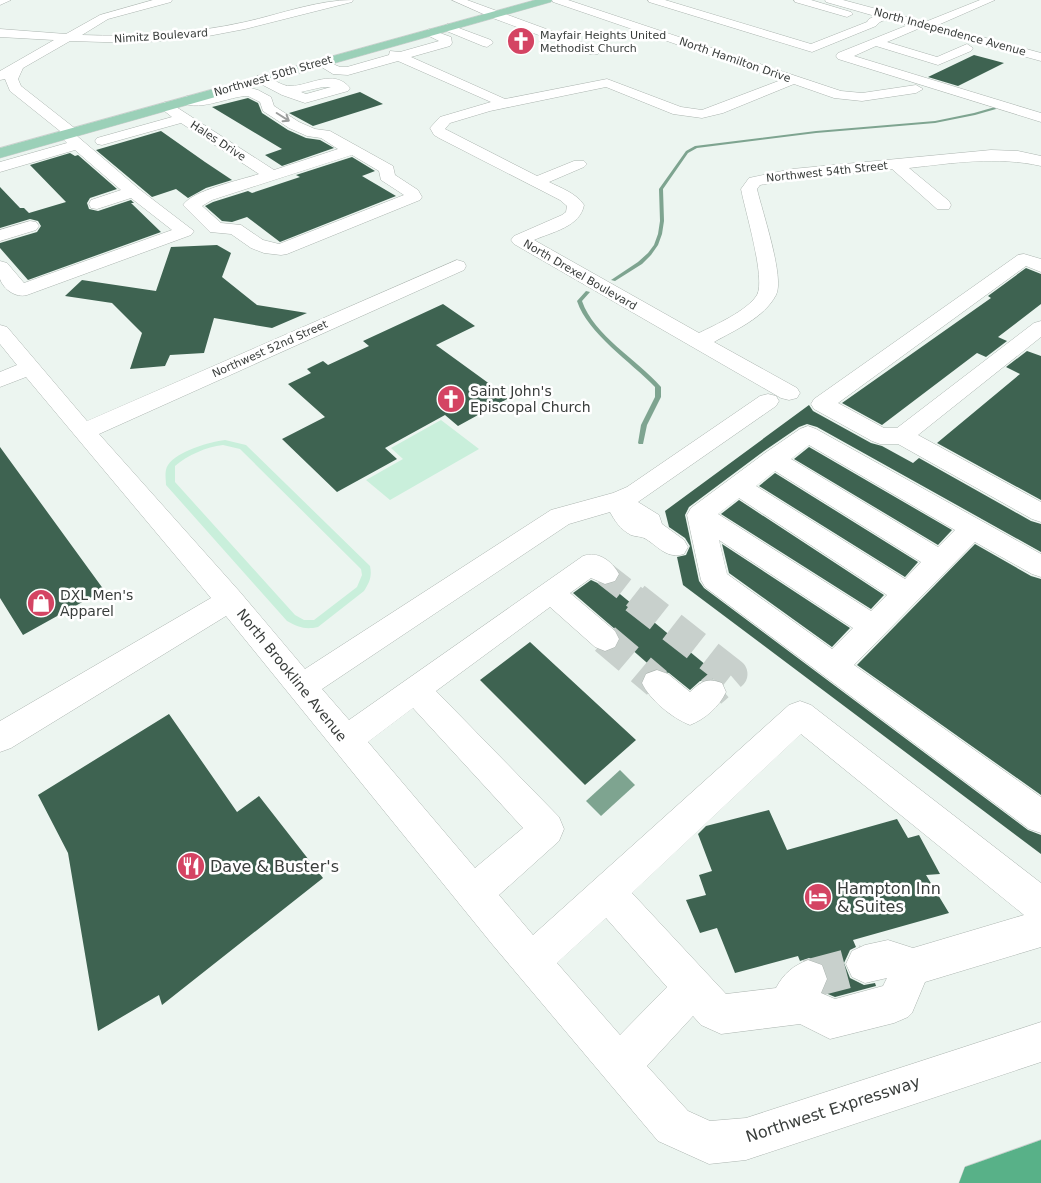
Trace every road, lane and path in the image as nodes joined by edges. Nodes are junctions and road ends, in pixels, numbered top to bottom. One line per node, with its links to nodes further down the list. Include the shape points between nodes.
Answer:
1 (6, 0): 12 (street)
2 (167, 0): 25 (street, via 104,17)
3 (348, 0): 25 (street, Nimitz Boulevard, via 197,34 136,39)
4 (457, 0): 14 (street)
5 (470, 0): 14 (street)
6 (547, 0): 14 (main road, Northwest 50th Street)
7 (557, 0): 13 (street, North Hamilton Drive)
8 (653, 0): 16 (street, via 807,48 850,34)
9 (799, 0): 16 (street)
10 (830, 0): 15 (street, North Independence Avenue)
11 (990, 0): 18 (street)
12 (0, 2)
13 (578, 7): 14 (street, via 565,11 556,8); 17 (street, North Hamilton Drive)
14 (501, 15): 19 (main road, Northwest 50th Street); 29 (street)
15 (887, 16): 16 (street); 18 (street, North Independence Avenue)
16 (873, 21)
17 (631, 25): 21 (street); 41 (street, North Hamilton Drive)
18 (923, 25): 20 (street); 33 (street, North Independence Avenue)
19 (448, 28): 23 (main road, Northwest 50th Street); 28 (street)
20 (904, 30): 24 (street); 31 (street)
21 (613, 31)
22 (0, 33): 25 (street, Nimitz Boulevard)
23 (429, 33): 30 (main road, Northwest 50th Street); 35 (street, via 447,40 446,43)
24 (891, 36): 27 (street); 34 (street)
25 (67, 38): 38 (street)
26 (599, 38): 29 (street)
27 (875, 42): 34 (street, via 938,61); 50 (street, via 842,56)
28 (487, 43)
29 (578, 45): 32 (street)
30 (379, 46): 35 (street); 37 (main road, Northwest 50th Street)
31 (967, 48): 33 (street, via 1002,56); 34 (street)
32 (594, 51)
33 (1018, 51): 36 (street, North Independence Avenue)
34 (953, 54)
35 (400, 56): 37 (street, via 338,71); 49 (street)
36 (1041, 57)
37 (321, 63): 40 (main road, Northwest 50th Street)
38 (17, 67): 39 (street); 43 (street, via 11,79)
39 (0, 76)
40 (262, 79): 45 (main road, Northwest 50th Street); 46 (street)
41 (792, 80): 44 (street, North Hamilton Drive, via 862,98); 49 (street, via 702,114 678,111 607,83)
42 (0, 86): 43 (street)
43 (15, 88): 54 (street)
44 (916, 88)
45 (240, 89): 48 (street, via 209,101); 56 (street, one-way to 56, via 266,100 268,108 294,125 312,133 325,134)
46 (287, 92)
47 (1017, 95): 50 (street)
48 (187, 100): 51 (main road)
49 (502, 104): 63 (street, North Drexel Boulevard, via 445,120 437,128 444,135)
50 (998, 105): 53 (street)
51 (165, 106): 52 (street, Hales Drive); 54 (main road)
52 (183, 118): 55 (street); 62 (street, Hales Drive)
53 (1041, 118)
54 (71, 137): 57 (main road); 61 (street); 64 (street)
55 (102, 141)
56 (350, 150): 62 (street); 62 (street, via 387,169 387,177 414,197 281,250 257,244 235,229 216,228 190,205)
57 (0, 153)
58 (1041, 161): 60 (street, Northwest 54th Street, via 1005,155)
59 (579, 164): 63 (street)
60 (895, 164): 66 (street); 77 (street, Northwest 54th Street, via 772,176 750,185 769,288 752,310)
61 (0, 167)
62 (271, 175)
63 (536, 182): 77 (street, North Drexel Boulevard, via 572,201 576,210 568,219 520,240)
64 (134, 192): 65 (street); 73 (street, via 185,231)
65 (97, 204)
66 (943, 205)
67 (30, 226): 68 (street)
68 (0, 236)
69 (1041, 247): 70 (street)
70 (1032, 262): 81 (street, via 822,404 880,436)
71 (457, 266): 80 (street, Northwest 52nd Street)
72 (0, 267): 73 (street)
73 (20, 291): 74 (street)
74 (0, 298)
75 (1041, 327): 81 (street)
76 (0, 331): 78 (street, North Brookline Avenue)
77 (698, 342): 84 (street, North Drexel Boulevard, via 778,397)
78 (30, 368): 79 (street); 80 (street, North Brookline Avenue)
79 (0, 380)
80 (82, 432): 94 (street, North Brookline Avenue)
81 (902, 436): 85 (street)
82 (774, 459): 83 (street); 87 (street, via 808,434); 89 (street)
83 (738, 486): 86 (street); 93 (street)
84 (619, 506): 88 (street, via 625,517 640,528 650,528); 99 (street, via 560,517)
85 (1041, 513)
86 (700, 515): 95 (street); 97 (street, via 715,580)
87 (973, 528): 89 (street); 90 (street)
88 (675, 547)
89 (940, 561): 93 (street)
90 (1041, 567)
91 (605, 574): 92 (street, via 592,563)
92 (551, 592): 96 (street); 100 (street)
93 (907, 594): 95 (street)
94 (230, 600): 99 (street, North Brookline Avenue); 102 (street)
95 (874, 627): 97 (street)
96 (605, 639)
97 (834, 666): 104 (street)
98 (658, 683): 101 (street, via 690,711)
99 (300, 687): 103 (street, North Brookline Avenue)
100 (415, 689): 103 (street); 105 (street, via 547,829)
101 (711, 692)
102 (0, 738)
103 (346, 740): 105 (street, North Brookline Avenue)
104 (1041, 816)
105 (474, 892): 109 (street, North Brookline Avenue)
106 (607, 892): 107 (street, via 800,715); 109 (street); 112 (street)
107 (1041, 906)
108 (1041, 929): 111 (street)
109 (532, 961): 113 (street, North Brookline Avenue)
110 (865, 964): 111 (street, via 888,959)
111 (913, 967): 112 (street, via 894,1003 832,1019 803,1004 798,992 722,1014)
112 (694, 987): 115 (street)
113 (582, 1020): 115 (street, Northwest Expressway)
114 (1041, 1042): 115 (street, Northwest Expressway, via 746,1138 708,1143 673,1126)
115 (620, 1065)
116 (1041, 1162): 117 (highway)
117 (981, 1183)

